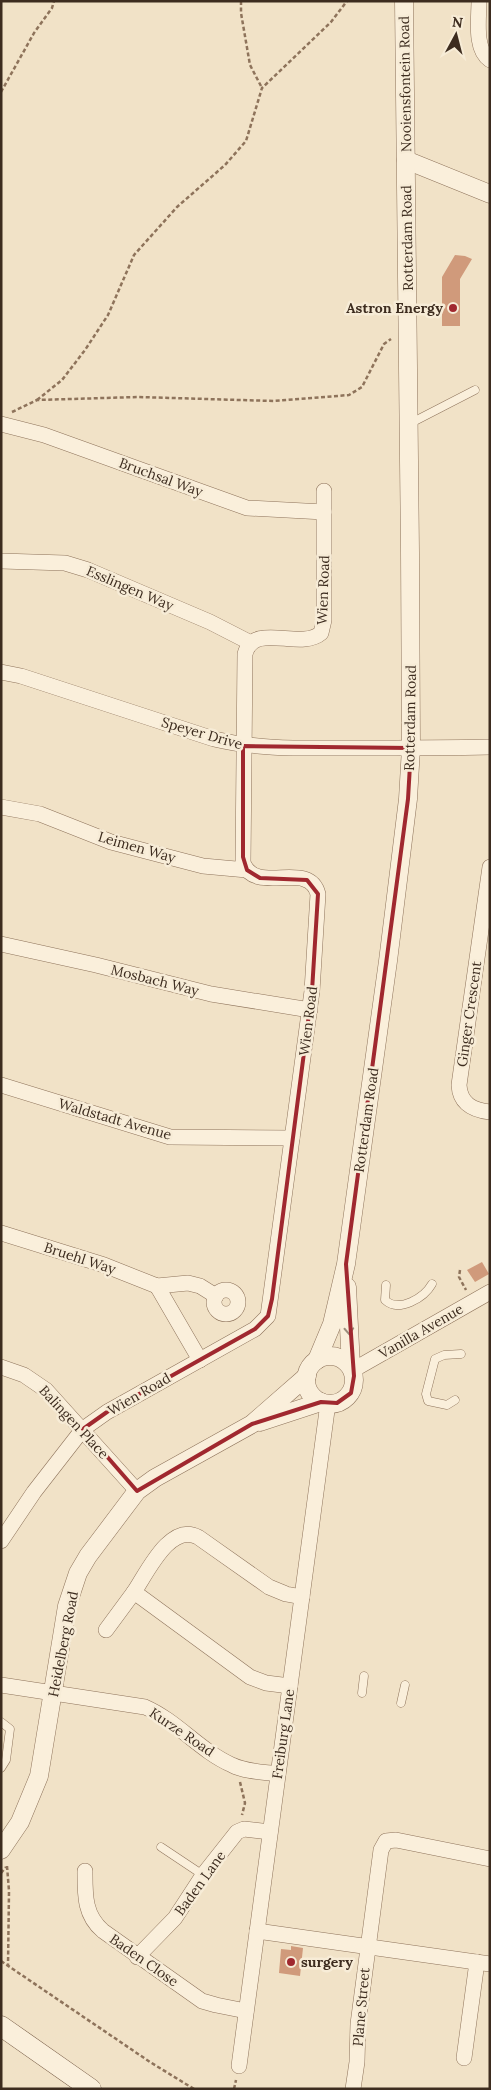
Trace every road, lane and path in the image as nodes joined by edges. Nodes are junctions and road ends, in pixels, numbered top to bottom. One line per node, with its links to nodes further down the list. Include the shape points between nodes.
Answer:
1 (54, 1): 8 (path)
2 (241, 1): 7 (path, via 250,66)
3 (347, 1): 7 (path, via 330,22)
4 (404, 1): 9 (street, Nooiensfontein Road)
5 (479, 1): 6 (street, via 480,45)
6 (490, 60)
7 (262, 88): 13 (path, via 246,141 225,165 177,207 134,255 108,315 85,350 62,380)
8 (1, 92)
9 (406, 163): 10 (street); 15 (street, Rotterdam Road)
10 (490, 194)
11 (396, 335): 13 (path, via 384,344 362,387 349,395 274,401 138,397)
12 (475, 390): 15 (lane)
13 (37, 400): 14 (path)
14 (6, 418): 17 (street, Bruchsal Way, via 44,435 247,508)
15 (409, 424): 23 (street, Rotterdam Road)
16 (324, 491): 17 (street, Wien Road)
17 (324, 512): 19 (street, Wien Road, via 324,620 321,633 305,640 268,638)
18 (1, 561): 19 (street, Esslingen Way, via 65,563 88,570)
19 (251, 643): 21 (street, via 245,654)
20 (1, 672): 21 (street, Speyer Drive)
21 (243, 746): 23 (street, Speyer Drive); 26 (street, via 243,857)
22 (484, 747): 23 (street, Speyer Drive)
23 (411, 748): 33 (street, Rotterdam Road, via 408,800 388,961)
24 (1, 807): 26 (street, Leimen Way, via 40,814 111,842 203,866)
25 (490, 867): 30 (street, Ginger Crescent, via 459,1085 467,1106)
26 (246, 870): 28 (street, Wien Road, via 260,878 307,880 317,889)
27 (1, 944): 28 (street, Mosbach Way, via 211,994)
28 (310, 1010): 31 (street, Wien Road)
29 (1, 1085): 31 (street, Waldstadt Avenue, via 170,1137)
30 (490, 1112)
31 (292, 1138): 42 (street, Wien Road, via 268,1316 255,1329)
32 (1, 1233): 37 (street, Bruehl Way, via 104,1265)
33 (346, 1264): 43 (street, Rotterdam Road, via 332,1324); 45 (street, Rotterdam Road, one-way to 45)
34 (460, 1270): 38 (path)
35 (386, 1284): 36 (lane, via 385,1300 401,1304 417,1299)
36 (432, 1284)
37 (157, 1286): 40 (street, Bruehl Way, via 188,1283); 42 (street)
38 (466, 1290)
39 (490, 1292): 45 (street, Vanilla Avenue)
40 (216, 1296)
41 (461, 1354): 47 (lane, via 444,1354 435,1359 426,1394 428,1401 433,1403 447,1405)
42 (200, 1360): 50 (street, Wien Road)
43 (317, 1360): 45 (street, via 335,1356); 46 (street)
44 (1, 1367): 50 (street, Balingen Place, via 35,1380)
45 (352, 1369): 48 (street, via 354,1382 351,1393 342,1400)
46 (307, 1376): 48 (street, via 309,1391); 49 (street, Heidelberg Road)
47 (454, 1400)
48 (324, 1402): 49 (street, Heidelberg Road); 54 (street, Freiburg Lane)
49 (252, 1424): 51 (street, Heidelberg Road)
50 (83, 1429): 51 (street, Balingen Place); 52 (street, Wien Road)
51 (137, 1491): 61 (street, Heidelberg Road, via 78,1573 65,1616)
52 (1, 1541)
53 (134, 1592): 54 (street, via 168,1542 176,1536 190,1533 275,1591); 55 (street); 59 (street, via 239,1670 259,1681)
54 (302, 1597): 59 (street, Freiburg Lane)
55 (106, 1630)
56 (364, 1676): 60 (lane)
57 (1, 1685): 61 (street, Kurze Road)
58 (405, 1685): 62 (lane)
59 (290, 1686): 66 (street, Freiburg Lane)
60 (362, 1693)
61 (53, 1694): 64 (street, Kurze Road, via 134,1704 149,1709); 70 (street, Heidelberg Road, via 39,1776 20,1822)
62 (401, 1703)
63 (1, 1722): 65 (lane, via 10,1729 6,1760)
64 (234, 1766): 66 (street, Kurze Road); 67 (path, via 245,1803)
65 (1, 1768)
66 (278, 1774): 68 (street, Freiburg Lane)
67 (237, 1832): 68 (street, via 244,1829); 74 (street, Baden Lane)
68 (270, 1832): 75 (street, Freiburg Lane)
69 (161, 1847): 74 (lane)
70 (1, 1850)
71 (490, 1860): 76 (street, Plane Street, via 396,1840 386,1841 380,1850)
72 (85, 1871): 77 (street, Baden Close, via 86,1901 91,1918)
73 (1, 1874): 80 (path, via 7,1866)
74 (203, 1875): 77 (street, Baden Lane, via 175,1918)
75 (257, 1931): 76 (street); 81 (street, Freiburg Lane)
76 (367, 1947): 79 (street); 87 (street, Plane Street)
77 (137, 1957): 81 (street, Baden Close, via 206,2003)
78 (1, 1961): 80 (path)
79 (483, 1963): 83 (street)
80 (8, 1966): 86 (path)
81 (246, 2011): 84 (street, Freiburg Lane)
82 (1, 2026): 85 (main road)
83 (464, 2058)
84 (239, 2066)
85 (90, 2089)
86 (194, 2089)
87 (353, 2089)

